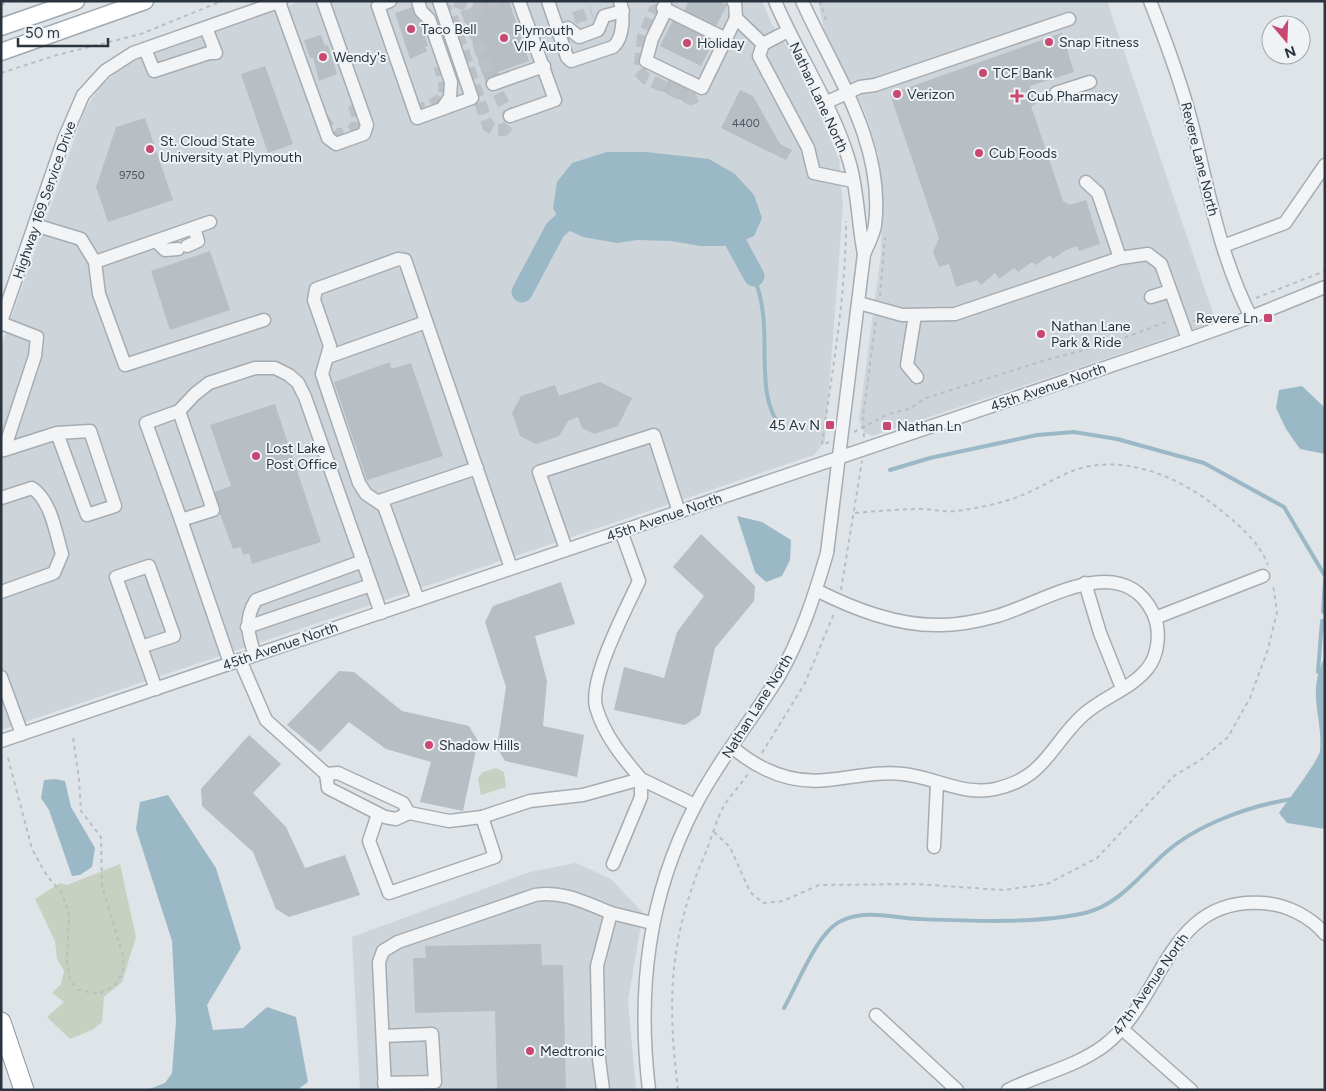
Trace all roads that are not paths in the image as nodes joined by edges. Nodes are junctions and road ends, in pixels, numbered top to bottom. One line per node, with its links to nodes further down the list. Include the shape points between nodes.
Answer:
1 (76, 1): 21 (main road)
2 (145, 1): 27 (main road)
3 (323, 1): 14 (street, via 367,125 364,134 336,144 328,138)
4 (390, 1): 34 (street, via 378,6 417,118)
5 (418, 1): 34 (street, via 421,11 429,19 451,82 450,97)
6 (439, 1): 34 (street, via 472,98)
7 (519, 1): 28 (street)
8 (548, 1): 20 (street)
9 (732, 1): 17 (street, via 735,2)
10 (775, 1): 23 (street, Nathan Lane North)
11 (802, 1): 18 (street, Nathan Lane North)
12 (808, 1): 18 (street)
13 (1150, 1): 43 (street, Revere Lane North, via 1181,83)
14 (280, 2): 22 (street, Highway 169 Service Drive)
15 (664, 4): 24 (street); 24 (street, via 664,14 646,61 702,88)
16 (622, 6): 20 (street, via 597,16 598,30 579,37); 20 (street, via 618,43 613,48 571,61 567,57)
17 (736, 18): 24 (street); 25 (street)
18 (810, 19): 31 (street, Nathan Lane North)
19 (1069, 19): 31 (street)
20 (569, 25)
21 (1, 27)
22 (206, 28): 26 (street, Highway 169 Service Drive); 26 (street, via 216,53 154,71)
23 (788, 31): 25 (street); 33 (street, Nathan Lane North)
24 (726, 39)
25 (763, 44): 37 (street, via 759,56 808,148 814,173)
26 (146, 49): 40 (street, Highway 169 Service Drive, via 122,58 83,95)
27 (1, 52)
28 (544, 66): 30 (street); 35 (street, via 555,100)
29 (1090, 82): 32 (street)
30 (493, 84)
31 (848, 92): 33 (street); 44 (street, Nathan Lane North, via 861,124 874,181 875,227)
32 (1056, 93)
33 (824, 103): 37 (street, Nathan Lane North, via 850,163)
34 (442, 109)
35 (510, 116)
36 (1325, 165): 43 (street, via 1286,223)
37 (853, 181): 44 (street, Nathan Lane North)
38 (1086, 182): 45 (street, via 1098,193)
39 (210, 222): 41 (street)
40 (35, 225): 46 (street, via 81,240); 55 (street, Highway 169 Service Drive)
41 (194, 228): 42 (street); 42 (street, via 198,241 182,247 165,250)
42 (156, 241): 46 (street)
43 (1223, 246): 52 (street, Revere Lane North)
44 (864, 254): 50 (street, Nathan Lane North)
45 (1120, 258): 48 (street, via 1148,254 1161,264); 51 (street, via 955,314)
46 (96, 262): 53 (street, via 99,294 125,365)
47 (1325, 287): 52 (street, 45th Avenue North)
48 (1170, 290): 49 (street); 56 (street)
49 (1151, 297)
50 (859, 303): 51 (street, via 902,315); 62 (street, Nathan Lane North)
51 (915, 315): 58 (street, via 907,365)
52 (1251, 317): 56 (street, 45th Avenue North)
53 (264, 320)
54 (426, 322): 57 (street); 57 (street, via 405,260 398,259 316,289 314,300 330,346); 63 (street)
55 (1, 323): 61 (street, via 37,337 35,356)
56 (1188, 339): 62 (street, 45th Avenue North)
57 (328, 357): 65 (street, via 322,374 359,482 368,497)
58 (917, 377)
59 (179, 411): 67 (street, via 146,423); 67 (street, via 213,510); 70 (street, via 208,384 255,368 275,368 298,383)
60 (58, 433): 60 (street, via 87,515 116,506 90,431); 61 (street)
61 (3, 450)
62 (840, 457): 66 (street, 45th Avenue North); 75 (street, Nathan Lane North, via 827,553)
63 (477, 468): 65 (street); 71 (street)
64 (1, 498): 76 (street, via 32,488 37,491 44,500 62,554 54,573)
65 (379, 501): 77 (street, via 384,506)
66 (679, 512): 68 (street, 45th Avenue North); 69 (street, via 654,434 540,472)
67 (180, 520): 83 (street)
68 (621, 531): 69 (street, 45th Avenue North); 91 (street, via 638,581 596,682 596,706 616,748)
69 (566, 550): 71 (street, 45th Avenue North)
70 (363, 561): 74 (street); 80 (street, via 262,596 251,608)
71 (511, 568): 77 (street, 45th Avenue North)
72 (1268, 573): 79 (street)
73 (1085, 583): 75 (street, via 998,616 947,625 903,623); 79 (street, via 1116,581 1131,588 1144,598); 85 (street)
74 (371, 585): 78 (street); 80 (street)
75 (816, 590): 89 (street, Nathan Lane North, via 780,674)
76 (1, 592)
77 (418, 600): 78 (street, 45th Avenue North)
78 (381, 613): 82 (street, 45th Avenue North)
79 (1155, 618): 85 (street, via 1158,643 1154,657 1147,669)
80 (247, 627): 82 (street)
81 (141, 647): 81 (street, via 116,577 149,566 174,636); 86 (street)
82 (255, 655): 83 (street, 45th Avenue North)
83 (235, 662): 86 (street, 45th Avenue North); 90 (street, via 266,720)
84 (1, 678): 87 (street)
85 (1122, 688): 92 (street, via 1083,715 1042,766 1022,779 980,791)
86 (156, 689): 87 (street, 45th Avenue North)
87 (22, 734): 88 (street, 45th Avenue North)
88 (1, 740)
89 (732, 747): 92 (street, via 755,764 790,778 825,780 861,774 902,773); 93 (street, Nathan Lane North)
90 (326, 774): 94 (street, via 338,773 404,803); 95 (street, via 328,788)
91 (641, 778): 93 (street); 96 (street, via 583,795 530,801); 98 (street, via 641,797)
92 (937, 782): 97 (street)
93 (695, 805): 100 (street, Nathan Lane North, via 674,854)
94 (409, 813): 95 (street, via 396,819); 96 (street, via 449,821)
95 (378, 814): 96 (street, via 369,841 389,893 495,857)
96 (482, 818)
97 (934, 847)
98 (613, 864)
99 (611, 913): 100 (street); 105 (street, via 568,896 549,893 398,942 383,951 379,962); 108 (street, via 597,966)
100 (652, 923): 109 (street, Nathan Lane North, via 643,998)
101 (1325, 934): 104 (street, 47th Avenue North, via 1288,908 1268,903 1243,901 1202,918 1172,948)
102 (876, 1015): 110 (street)
103 (1, 1022): 107 (highway)
104 (1121, 1028): 111 (street, 47th Avenue North, via 1106,1044 1083,1059); 112 (street)
105 (383, 1036): 106 (street); 106 (street, via 432,1034 435,1082)
106 (384, 1086)
107 (24, 1090)
108 (602, 1090)
109 (649, 1090)
110 (957, 1090)
111 (1008, 1090)
112 (1191, 1090)

